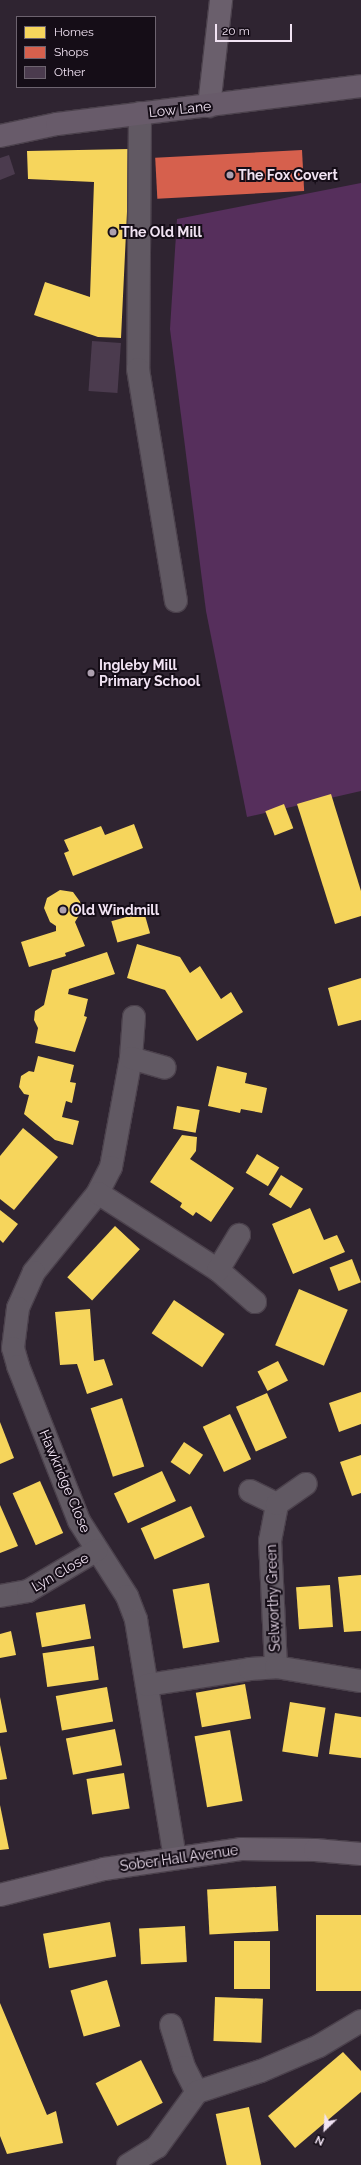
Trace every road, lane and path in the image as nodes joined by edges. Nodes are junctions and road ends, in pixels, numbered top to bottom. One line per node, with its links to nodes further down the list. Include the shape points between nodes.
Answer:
1 (221, 0): 3 (street)
2 (361, 86): 3 (main road, Low Lane)
3 (209, 106): 4 (main road, Low Lane)
4 (140, 113): 5 (main road, Low Lane, via 57,124); 6 (street, via 138,369)
5 (0, 136)
6 (176, 601)
7 (134, 1017): 8 (street, Hawkridge Close)
8 (131, 1058): 9 (street); 10 (street, Hawkridge Close, via 111,1167)
9 (165, 1068)
10 (98, 1193): 12 (street); 14 (street, Hawkridge Close, via 34,1272 18,1308)
11 (239, 1235): 12 (street)
12 (218, 1270): 13 (street)
13 (255, 1302)
14 (6, 1349): 18 (street, Hawkridge Close, via 18,1366 79,1521)
15 (306, 1484): 17 (street)
16 (250, 1492): 17 (street)
17 (277, 1504): 20 (street, Selworthy Green, via 270,1541)
18 (97, 1550): 19 (street, Lyn Close, via 28,1591); 22 (street, Hawkridge Close, via 127,1596 136,1620)
19 (0, 1596)
20 (276, 1668): 21 (street, Selworthy Green); 22 (street, Selworthy Green, via 250,1669)
21 (361, 1681)
22 (148, 1684): 24 (street, Hawkridge Close)
23 (361, 1854): 24 (street, Sober Hall Avenue, via 315,1850 241,1849)
24 (175, 1857): 25 (street, Sober Hall Avenue, via 104,1869)
25 (0, 1895)
26 (361, 2021): 28 (street, via 319,2046 261,2071)
27 (171, 2025): 28 (street, via 184,2067)
28 (197, 2092): 29 (street, via 157,2146)
29 (128, 2165)

